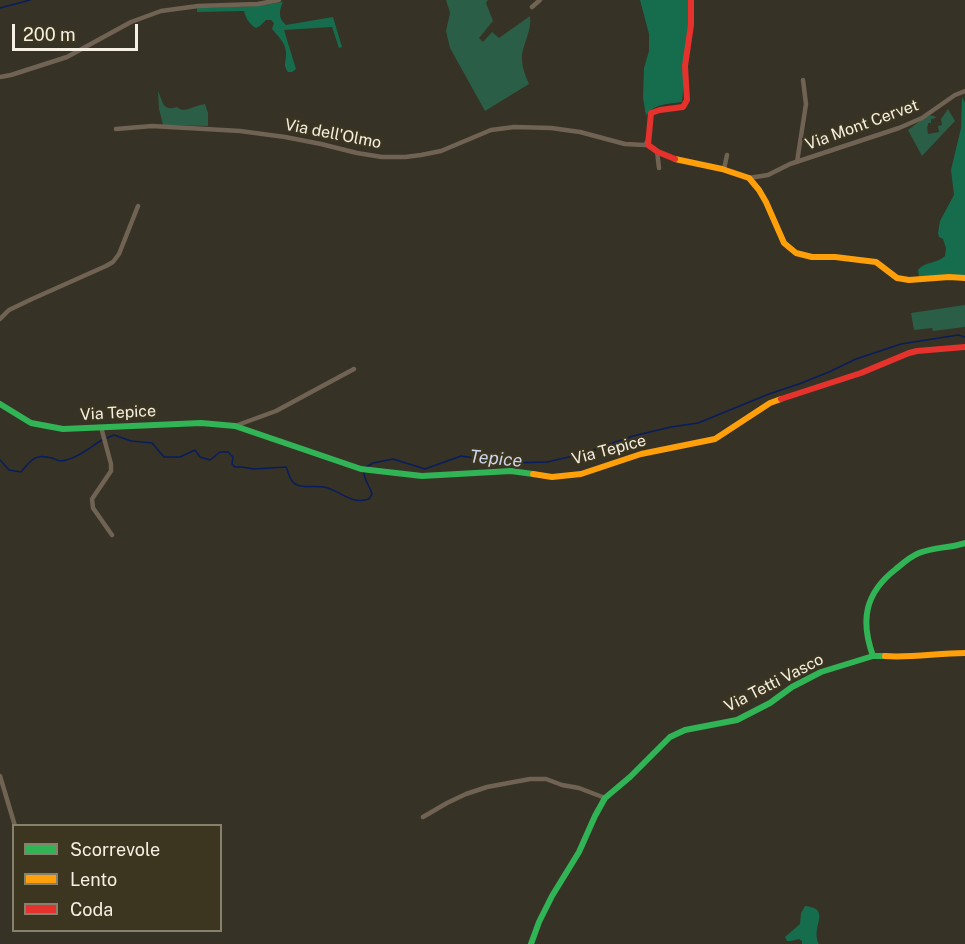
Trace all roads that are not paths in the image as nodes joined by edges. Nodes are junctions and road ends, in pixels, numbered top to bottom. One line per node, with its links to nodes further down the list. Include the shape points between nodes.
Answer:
1 (279, 0): 5 (street, via 160,11 67,57)
2 (540, 0): 4 (street)
3 (691, 0): 9 (street, via 685,66 687,100 683,107 651,113)
4 (531, 7)
5 (0, 77)
6 (803, 80): 12 (street, Via Mont Cervet, via 806,104)
7 (965, 91): 12 (street, Via Mont Cervet, via 922,118)
8 (116, 129): 9 (street, Via dell'Olmo, via 152,126 240,131 285,136 366,155 405,157 441,151 506,127 580,132 625,144)
9 (647, 142): 10 (street)
10 (657, 152): 13 (street); 14 (street)
11 (727, 155): 14 (street)
12 (797, 162): 15 (street, Via Mont Cervet, via 768,175)
13 (659, 168)
14 (724, 169): 15 (street)
15 (749, 178): 17 (street, via 765,199 784,243 795,253 874,261 901,279)
16 (138, 206): 18 (street, via 113,262 9,310)
17 (965, 278)
18 (0, 319)
19 (965, 347): 22 (street, Via Tepice, via 900,356 770,403 715,439 641,454 581,474 552,477 512,471 422,476 371,470)
20 (354, 369): 22 (street, via 276,411)
21 (0, 404): 23 (street, Via Tepice, via 31,423 63,429)
22 (235, 426): 23 (street, Via Tepice, via 201,423)
23 (102, 427): 24 (street, via 111,471 92,504)
24 (112, 535)
25 (965, 543): 27 (street, via 915,555 891,571 878,586 870,599 865,624)
26 (965, 653): 27 (street, Via Tetti Vasco)
27 (873, 656): 29 (street, Via Tetti Vasco, via 821,672 737,720 685,730 670,737)
28 (0, 776): 31 (street)
29 (605, 798): 30 (street, via 546,779 530,779 466,794); 32 (street)
30 (423, 817)
31 (15, 824)
32 (531, 944)

